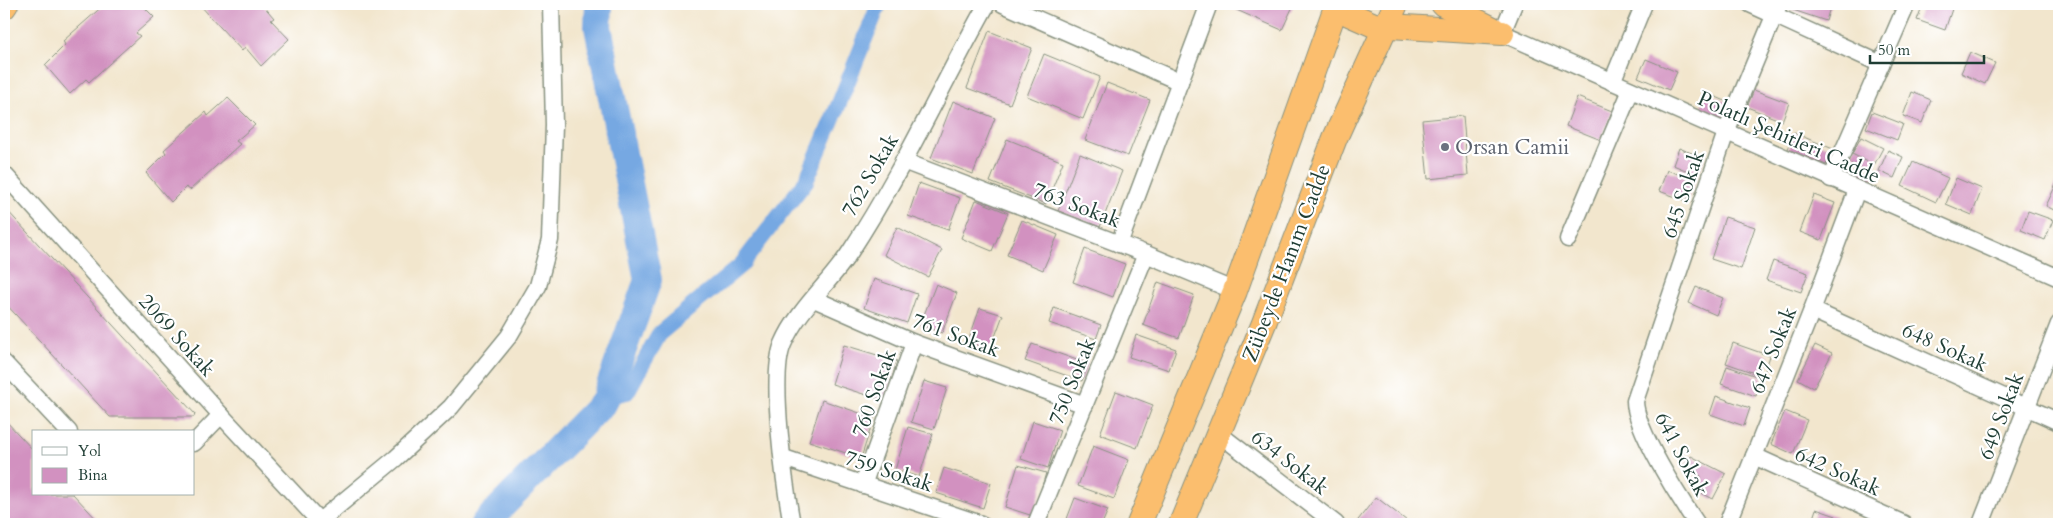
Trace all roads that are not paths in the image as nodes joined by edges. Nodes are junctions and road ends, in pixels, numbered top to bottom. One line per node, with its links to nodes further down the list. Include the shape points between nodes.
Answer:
1 (6, 4): 13 (highway)
2 (551, 4): 47 (street, via 554,125 550,240 538,286 509,336 451,406 396,458)
3 (986, 4): 22 (street, 762 Sokak)
4 (1003, 4): 18 (street)
5 (1208, 4): 18 (street)
6 (1336, 4): 15 (highway, via 1359,19); 30 (highway, Zübeyde Hanım Cadde)
7 (1396, 4): 15 (highway, Zübeyde Hanım Cadde)
8 (1442, 4): 16 (highway)
9 (1514, 4): 16 (street)
10 (1644, 4): 19 (street)
11 (1750, 4): 14 (street)
12 (1907, 4): 17 (street)
13 (4, 7)
14 (1777, 9): 17 (street); 21 (street, 645 Sokak)
15 (1387, 26): 16 (highway); 42 (highway, Zübeyde Hanım Cadde, via 1336,138)
16 (1502, 33): 19 (street, Polatlı Şehitleri Cadde)
17 (1881, 64): 24 (street)
18 (1180, 82): 27 (street)
19 (1612, 82): 20 (street, Polatlı Şehitleri Cadde)
20 (1631, 90): 21 (street, Polatlı Şehitleri Cadde); 26 (street)
21 (1726, 132): 24 (street, Polatlı Şehitleri Cadde); 36 (street, 645 Sokak)
22 (903, 161): 27 (street, 763 Sokak); 31 (street, 762 Sokak, via 849,253)
23 (4, 174): 39 (street, 2069 Sokak)
24 (1832, 179): 25 (street, Polatlı Şehitleri Cadde)
25 (1857, 190): 29 (street, Polatlı Şehitleri Cadde); 32 (street, 647 Sokak)
26 (1568, 239)
27 (1119, 244): 28 (street, 763 Sokak)
28 (1146, 254): 30 (street, 763 Sokak); 37 (street, 750 Sokak)
29 (2059, 278)
30 (1235, 291): 51 (highway, Zübeyde Hanım Cadde)
31 (814, 300): 34 (street, 761 Sokak); 45 (street, 762 Sokak, via 782,344 779,359 778,401)
32 (1812, 310): 38 (street, 648 Sokak); 44 (street, 647 Sokak)
33 (2059, 324): 38 (street, 649 Sokak)
34 (914, 343): 37 (street, 761 Sokak); 46 (street, 760 Sokak)
35 (4, 363): 41 (street)
36 (1635, 401): 54 (street, 641 Sokak, via 1639,422 1676,493)
37 (1085, 405): 50 (street, 750 Sokak)
38 (2027, 407): 40 (street, 648 Sokak); 57 (street, 649 Sokak)
39 (221, 415): 43 (street); 47 (street, 2069 Sokak)
40 (2059, 422)
41 (67, 430)
42 (1218, 433): 52 (highway, Zübeyde Hanım Cadde); 53 (street, 634 Sokak)
43 (195, 442)
44 (1754, 456): 55 (street, 647 Sokak); 56 (street, 642 Sokak)
45 (784, 458): 46 (street, 759 Sokak); 48 (street, 762 Sokak)
46 (863, 485): 49 (street, 759 Sokak)
47 (318, 523)
48 (792, 524)
49 (981, 524)
50 (1036, 524)
51 (1139, 524)
52 (1181, 524)
53 (1336, 524)
54 (1697, 524)
55 (1726, 524)
56 (1904, 524)
57 (1982, 524)

